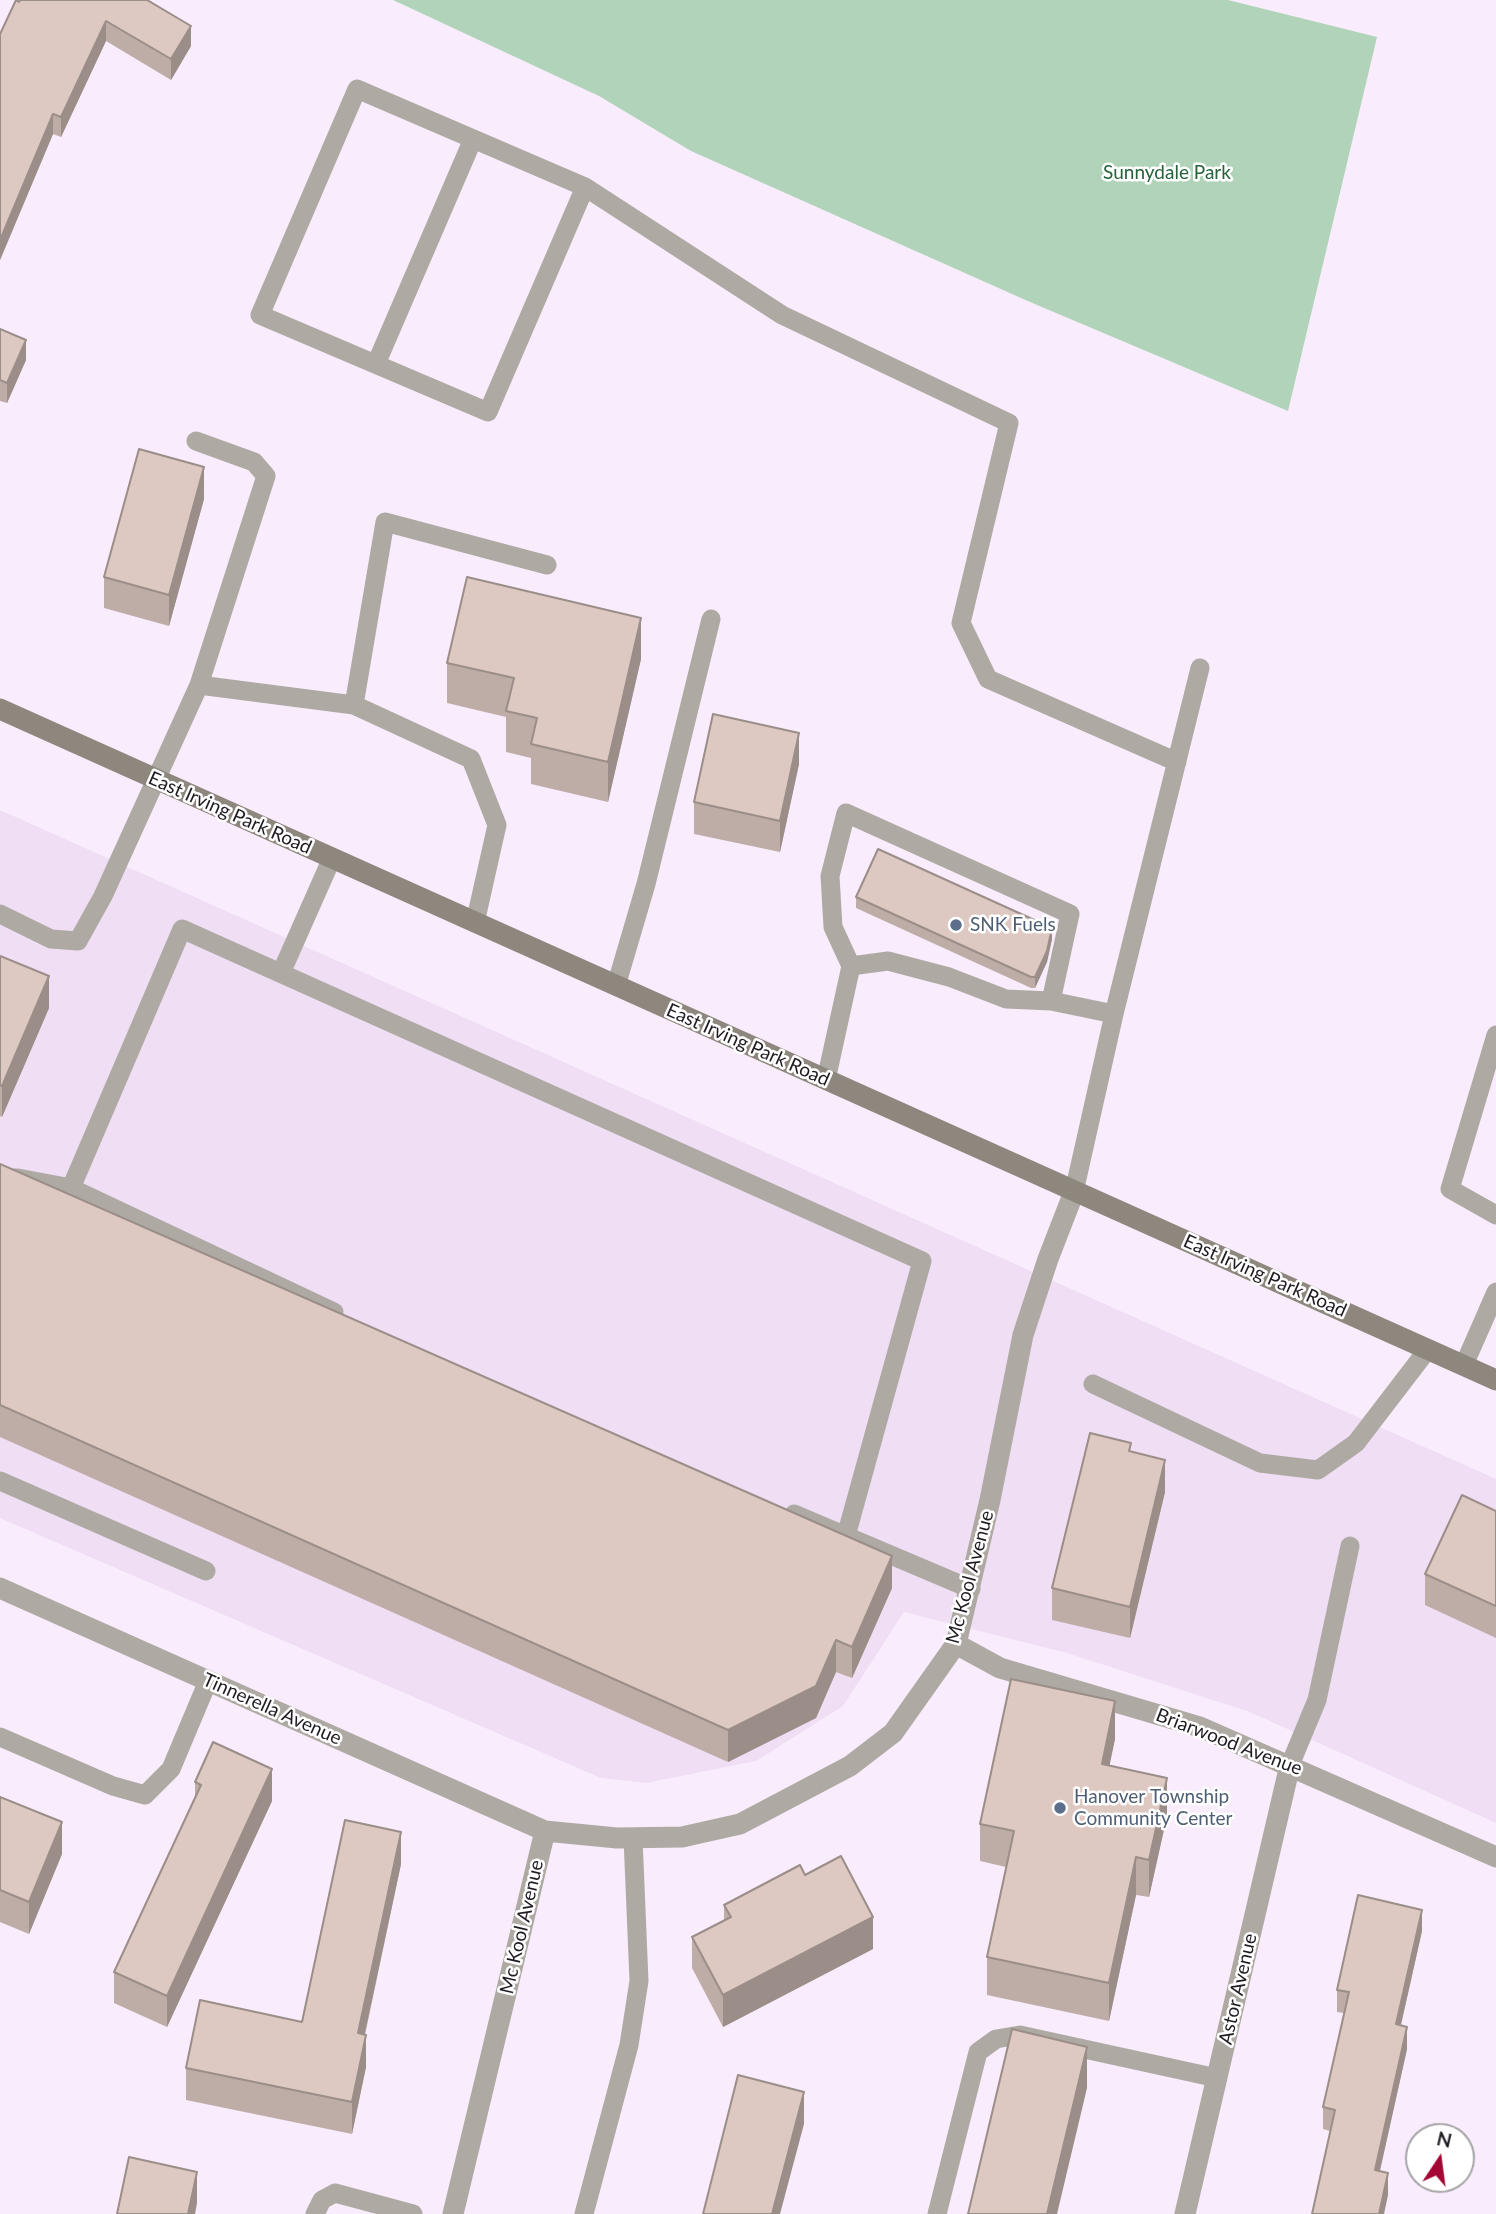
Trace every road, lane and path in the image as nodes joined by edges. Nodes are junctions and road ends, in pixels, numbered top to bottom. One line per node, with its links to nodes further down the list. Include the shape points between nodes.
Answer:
1 (473, 139): 2 (lane); 3 (lane); 3 (lane, via 357,89 346,114 260,315)
2 (585, 187): 3 (lane, via 488,412); 11 (lane, via 782,315 1009,423 961,623 988,679)
3 (376, 364)
4 (196, 440): 8 (lane, via 254,462 266,476)
5 (547, 565): 9 (lane, via 385,522)
6 (711, 619): 18 (lane)
7 (1200, 668): 11 (lane)
8 (199, 685): 9 (lane); 12 (lane)
9 (354, 705): 15 (lane, via 471,759 497,825)
10 (0, 709): 12 (main road, East Irving Park Road)
11 (1177, 762): 20 (lane)
12 (155, 779): 13 (main road, East Irving Park Road); 14 (lane, via 78,941 51,939)
13 (332, 858): 15 (main road, East Irving Park Road); 17 (lane)
14 (0, 914)
15 (475, 923): 18 (main road, East Irving Park Road)
16 (851, 966): 19 (lane, via 888,961 1006,999); 19 (lane, via 833,927 830,876 846,813 1069,914); 22 (lane)
17 (281, 973): 24 (lane, via 182,929); 35 (lane, via 922,1261)
18 (616, 986): 22 (main road, East Irving Park Road)
19 (1051, 1001): 20 (lane)
20 (1114, 1014): 25 (lane)
21 (1496, 1035): 26 (lane, via 1450,1189)
22 (826, 1080): 25 (main road, East Irving Park Road)
23 (0, 1178): 24 (lane)
24 (71, 1188): 28 (lane)
25 (1074, 1192): 29 (main road, East Irving Park Road); 39 (street, Mc Kool Avenue, via 1023,1335)
26 (1496, 1216)
27 (1496, 1292): 30 (lane)
28 (348, 1318)
29 (1428, 1349): 30 (main road, East Irving Park Road); 32 (lane, via 1356,1443 1318,1470 1261,1463)
30 (1464, 1366): 31 (main road, East Irving Park Road)
31 (1496, 1380)
32 (1093, 1384)
33 (0, 1481): 37 (lane)
34 (782, 1508): 35 (lane)
35 (846, 1536): 39 (lane)
36 (1350, 1546): 43 (lane, via 1317,1700)
37 (206, 1571)
38 (0, 1588): 41 (street, Tinnerella Avenue)
39 (971, 1589): 40 (street, Mc Kool Avenue)
40 (956, 1644): 43 (street, Briarwood Avenue, via 1000,1668 1200,1727); 45 (street, Mc Kool Avenue, via 893,1733 850,1766 740,1824 682,1837)
41 (208, 1681): 42 (lane, via 171,1769 145,1794 113,1786); 44 (street, Tinnerella Avenue)
42 (0, 1737)
43 (1290, 1765): 46 (street, Briarwood Avenue); 47 (street, Astor Avenue)
44 (545, 1831): 45 (street, Mc Kool Avenue); 50 (street, Mc Kool Avenue)
45 (633, 1838): 51 (lane, via 639,1981 629,2045)
46 (1496, 1857)
47 (1217, 2078): 52 (lane, via 1020,2035 996,2039 978,2052); 53 (street, Astor Avenue)
48 (315, 2214): 49 (lane, via 322,2200 335,2193)
49 (413, 2214)
50 (453, 2214)
51 (584, 2214)
52 (937, 2214)
53 (1185, 2214)

